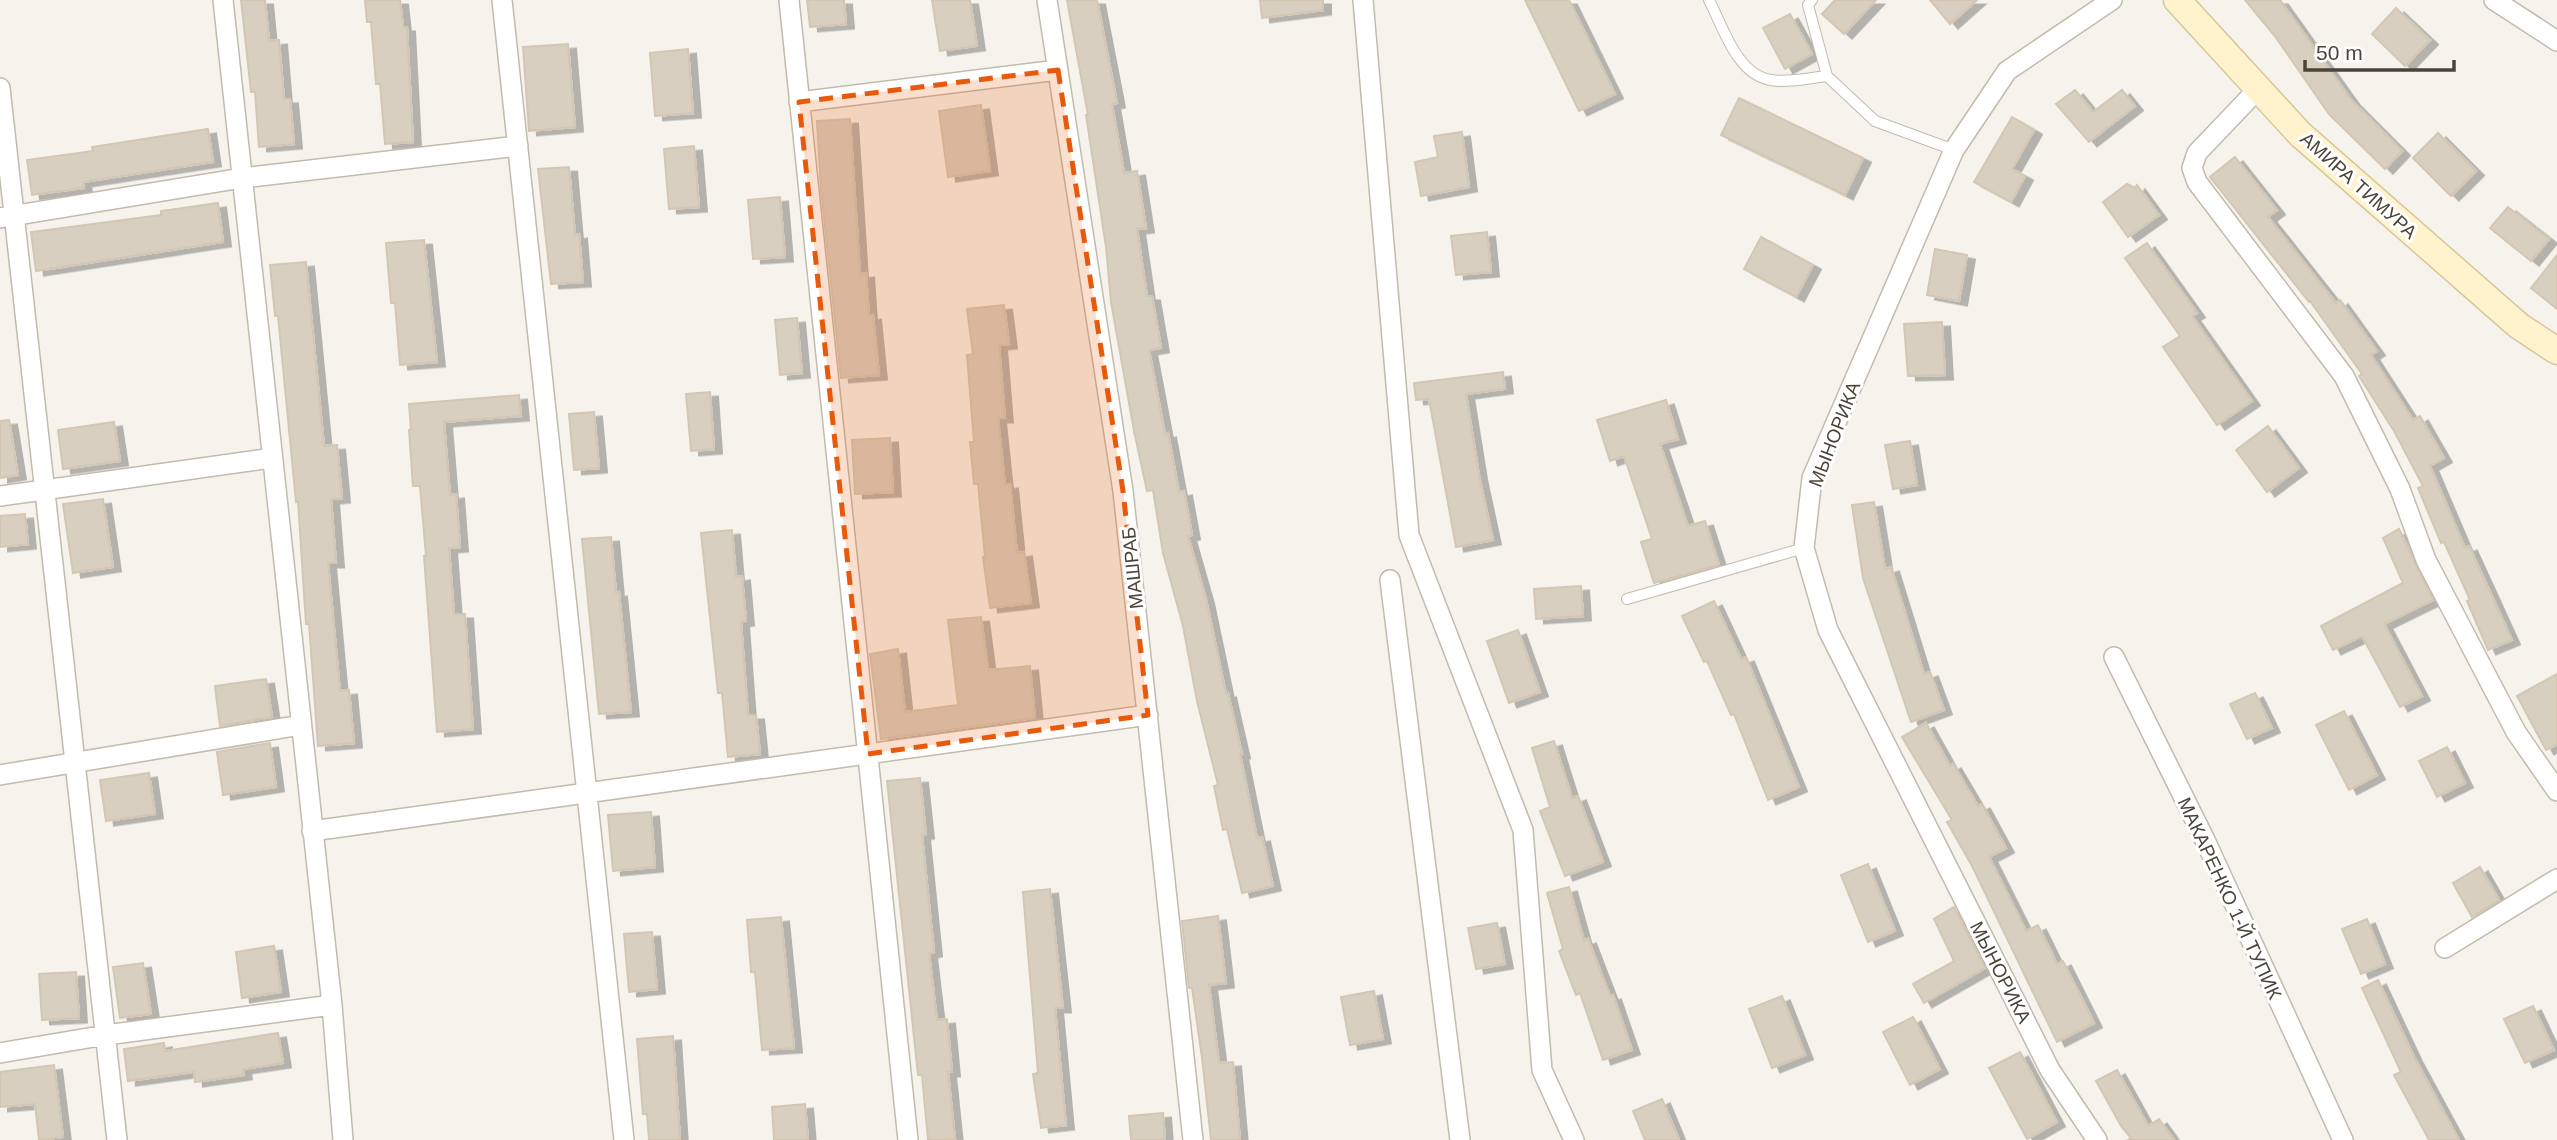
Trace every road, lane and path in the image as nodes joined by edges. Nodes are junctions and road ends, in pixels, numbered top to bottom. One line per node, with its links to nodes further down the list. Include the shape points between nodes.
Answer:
1 (223, 0): 19 (street)
2 (502, 0): 17 (street)
3 (789, 0): 16 (street)
4 (1047, 0): 12 (street, МАШРАБ)
5 (1363, 0): 48 (street, via 1409,535 1523,830 1542,1070)
6 (1709, 0): 13 (lane, via 1748,70 1770,80)
7 (1812, 0): 13 (lane, via 1808,5)
8 (2112, 0): 18 (street, МЫНОРИКА, via 2007,71)
9 (2177, 0): 15 (street, АМИРА ТИМУРА)
10 (2494, 0): 11 (street)
11 (2557, 41)
12 (1058, 70): 16 (street); 29 (street, МАШРАБ, via 1124,491)
13 (1826, 76): 18 (lane, via 1875,121)
14 (0, 88): 20 (street)
15 (2258, 89): 21 (street, АМИРА ТИМУРА, via 2300,134 2518,326); 34 (street, via 2197,153 2192,168 2197,181 2344,376 2400,489 2426,560 2516,732)
16 (799, 102): 31 (street)
17 (518, 146): 19 (street); 35 (street)
18 (1954, 150): 25 (street, МЫНОРИКА, via 1812,478)
19 (242, 178): 20 (street); 22 (street)
20 (7, 217): 23 (street)
21 (2557, 351)
22 (272, 458): 23 (street); 30 (street)
23 (44, 489): 24 (street); 32 (street)
24 (0, 496)
25 (1804, 548): 27 (lane); 49 (street, МЫНОРИКА, via 1828,630 2050,1070)
26 (1390, 580): 47 (street)
27 (1627, 599)
28 (2114, 657): 50 (street, МАКАРЕНКО 1-Й ТУПИК, via 2205,839)
29 (1147, 715): 31 (street); 46 (street, МАШРАБ)
30 (301, 725): 32 (street); 36 (street)
31 (868, 754): 35 (street); 45 (street)
32 (75, 763): 33 (street); 40 (street)
33 (0, 775)
34 (2557, 791)
35 (587, 793): 36 (street); 44 (street)
36 (312, 831): 39 (street)
37 (2557, 879): 38 (street)
38 (2445, 948)
39 (332, 1004): 40 (street); 43 (street)
40 (106, 1035): 41 (street); 42 (street)
41 (0, 1053)
42 (117, 1140)
43 (343, 1140)
44 (625, 1140)
45 (908, 1140)
46 (1194, 1140)
47 (1460, 1140)
48 (1574, 1140)
49 (2097, 1140)
50 (2343, 1140)

